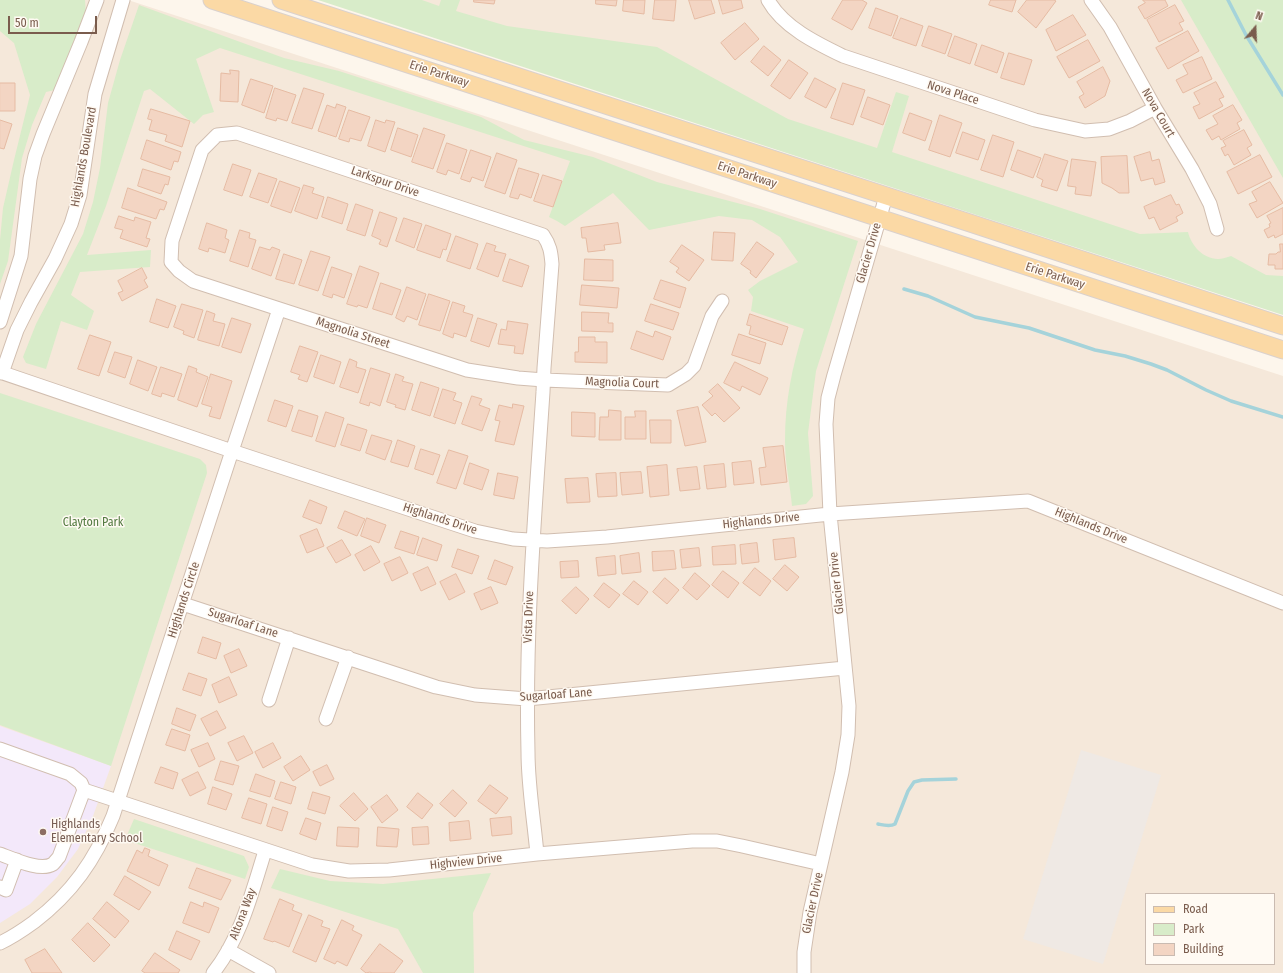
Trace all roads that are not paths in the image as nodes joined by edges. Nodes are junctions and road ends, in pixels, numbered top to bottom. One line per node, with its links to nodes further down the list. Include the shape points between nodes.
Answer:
1 (97, 0): 14 (street, via 35,156 21,256)
2 (123, 0): 17 (street, Highlands Boulevard, via 95,94 80,195 71,224 17,330)
3 (212, 0): 9 (main road, Erie Parkway)
4 (281, 0): 8 (main road, Erie Parkway)
5 (768, 0): 7 (street, Nova Place, via 790,24 816,43 843,56 1035,120 1085,131 1109,129)
6 (1090, 0): 7 (street, Nova Court, via 1110,27)
7 (1155, 108): 10 (street, Nova Court, via 1192,169 1210,204)
8 (886, 196): 9 (street, Glacier Drive); 15 (main road, Erie Parkway)
9 (879, 218): 16 (main road, Erie Parkway); 20 (street, Glacier Drive, via 828,398 826,424)
10 (1218, 229)
11 (171, 262): 13 (street, Magnolia Street, via 193,280); 18 (street, Larkspur Drive, via 172,241 202,150 217,135 237,133 543,235 548,242 552,264)
12 (722, 301): 18 (street, Magnolia Court, via 712,316 694,366 668,385)
13 (279, 309): 18 (street, Magnolia Street, via 467,370); 19 (street, Highlands Circle)
14 (0, 322)
15 (1283, 326)
16 (1283, 350)
17 (1, 373): 19 (street)
18 (544, 380): 21 (street, Vista Drive)
19 (232, 451): 21 (street, Highlands Drive, via 475,531); 23 (street, Highlands Circle)
20 (830, 514): 21 (street, Highlands Drive, via 607,537); 22 (street, Highlands Drive, via 1028,501); 26 (street, Glacier Drive)
21 (533, 541): 27 (street, Vista Drive)
22 (1283, 603)
23 (183, 604): 24 (street, Sugarloaf Lane); 32 (street, Highlands Circle)
24 (289, 638): 25 (street, Sugarloaf Lane); 28 (street)
25 (348, 658): 27 (street, Sugarloaf Lane, via 436,687 475,695); 29 (street)
26 (846, 668): 27 (street, Sugarloaf Lane); 37 (street, Glacier Drive, via 848,735)
27 (527, 699): 35 (street, Vista Drive, via 530,784)
28 (269, 700)
29 (326, 719)
30 (0, 749): 31 (street, via 70,774 81,783)
31 (84, 790): 32 (street, Highview Drive); 36 (street, via 54,864 38,867)
32 (118, 801): 33 (street, Highview Drive); 39 (street, Highlands Circle, via 94,857 66,895 12,938)
33 (265, 851): 35 (street, Highview Drive, via 312,866 349,871 389,870); 40 (street, Altona Way, via 236,936)
34 (0, 854): 36 (street)
35 (538, 854): 37 (street, Highview Drive, via 717,841)
36 (17, 860): 38 (street, via 6,890)
37 (821, 864): 43 (street, Glacier Drive, via 810,912 804,952)
38 (0, 888)
39 (0, 943)
40 (228, 950): 41 (street, Altona Way); 42 (street)
41 (214, 973)
42 (269, 973)
43 (804, 973)

